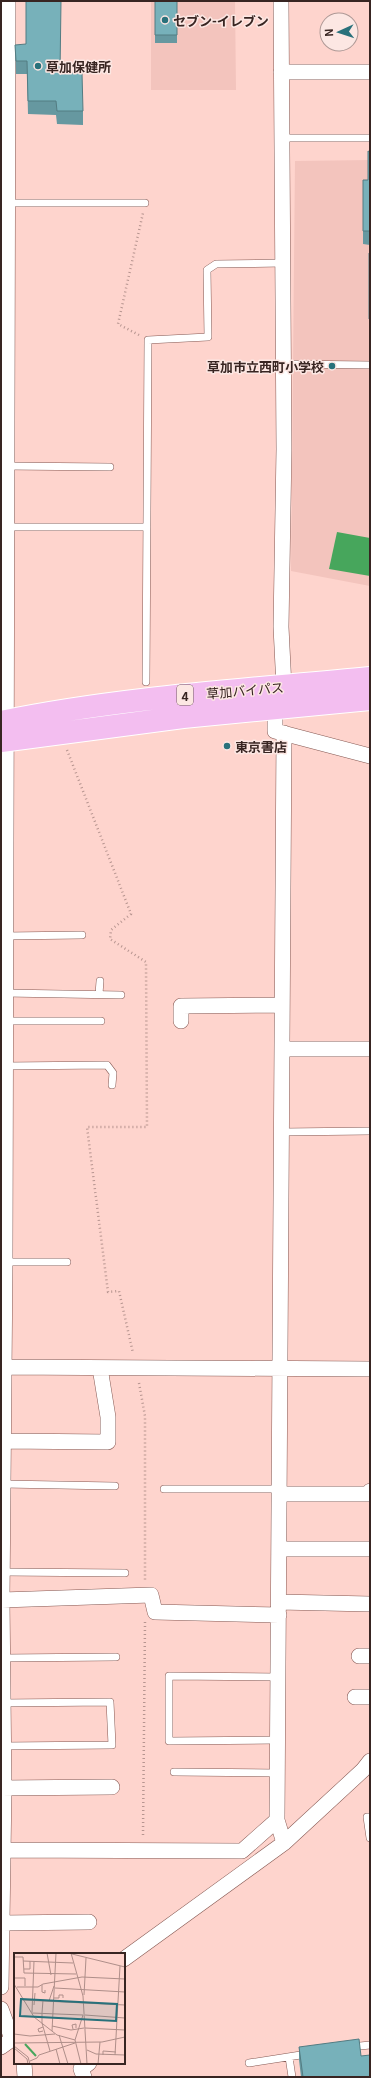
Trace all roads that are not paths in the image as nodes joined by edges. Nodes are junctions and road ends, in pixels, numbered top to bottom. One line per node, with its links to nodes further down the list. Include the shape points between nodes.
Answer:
1 (8, 1): 5 (street)
2 (281, 1): 3 (street)
3 (281, 72): 4 (street); 6 (street)
4 (370, 72)
5 (4, 116): 8 (street)
6 (282, 138): 7 (lane); 11 (street)
7 (370, 138)
8 (4, 182): 9 (street)
9 (7, 203): 10 (lane); 14 (street)
10 (145, 203)
11 (282, 263): 12 (street); 17 (lane, via 216,264 207,270 208,338 148,340)
12 (283, 364): 13 (lane); 20 (street, via 281,627)
13 (370, 365)
14 (3, 466): 15 (lane); 16 (street)
15 (110, 467)
16 (3, 527): 17 (lane); 23 (street)
17 (147, 528): 19 (lane)
18 (370, 678): 20 (highway, 草加バイパス / 4)
19 (146, 682)
20 (284, 686): 23 (highway, 草加バイパス / 4, via 82,708)
21 (370, 699): 22 (highway, 草加バイパス / 4)
22 (275, 709): 23 (highway, 草加バイパス / 4); 24 (street, via 276,731)
23 (3, 731): 26 (street)
24 (284, 733): 25 (street); 34 (street)
25 (370, 756)
26 (3, 912): 28 (street)
27 (82, 935): 28 (lane)
28 (5, 936): 29 (street)
29 (3, 971): 31 (street)
30 (100, 981): 32 (lane)
31 (5, 993): 32 (lane); 37 (street)
32 (99, 994): 33 (lane)
33 (121, 995)
34 (282, 1005): 36 (street, via 182,1006); 38 (street)
35 (101, 1021): 37 (lane)
36 (181, 1021)
37 (3, 1022): 40 (street)
38 (282, 1049): 39 (street); 43 (street)
39 (370, 1049)
40 (5, 1066): 41 (lane, via 107,1065 113,1073); 44 (street)
41 (112, 1085)
42 (370, 1131): 43 (lane)
43 (282, 1132): 48 (street)
44 (5, 1262): 45 (lane); 46 (street)
45 (67, 1262)
46 (3, 1367): 47 (street); 50 (street)
47 (100, 1368): 48 (street); 50 (street, via 108,1417 108,1442)
48 (279, 1368): 49 (street); 55 (street)
49 (370, 1370)
50 (4, 1442): 51 (street)
51 (2, 1467): 52 (street)
52 (3, 1484): 53 (lane); 57 (street)
53 (115, 1486)
54 (164, 1489): 55 (lane)
55 (280, 1491): 56 (street, via 368,1494); 58 (street)
56 (370, 1491)
57 (2, 1545): 60 (street)
58 (280, 1549): 59 (street); 64 (street)
59 (370, 1549)
60 (2, 1572): 61 (lane); 62 (street)
61 (125, 1573)
62 (2, 1600): 64 (street, via 151,1595 155,1612); 65 (street)
63 (370, 1604): 64 (street)
64 (279, 1608): 68 (street)
65 (2, 1642): 67 (street)
66 (116, 1657): 67 (lane)
67 (3, 1658): 69 (street)
68 (279, 1677): 70 (street); 70 (lane, via 169,1676 169,1741)
69 (2, 1703): 71 (street); 71 (lane, via 110,1702 112,1745)
70 (278, 1740): 75 (street)
71 (3, 1746): 73 (street)
72 (370, 1761): 81 (street)
73 (2, 1762): 77 (street)
74 (174, 1772): 75 (lane)
75 (278, 1773): 79 (street)
76 (112, 1787): 77 (street)
77 (2, 1788): 82 (street)
78 (370, 1817): 80 (lane, via 367,1817)
79 (277, 1820): 81 (street); 82 (street, via 242,1851)
80 (370, 1838)
81 (284, 1843): 85 (street)
82 (2, 1850): 83 (street)
83 (2, 1922): 84 (street); 86 (street)
84 (89, 1922)
85 (125, 1958)
86 (1, 1963): 87 (street)
87 (1, 1987)
88 (1, 2009): 89 (street)
89 (9, 2041)
90 (370, 2044): 91 (lane)
91 (341, 2049)
92 (319, 2052): 93 (lane)
93 (289, 2057): 94 (lane); 99 (lane)
94 (249, 2063)
95 (24, 2064): 97 (street)
96 (88, 2064): 98 (street, via 81,2069)
97 (25, 2077)
98 (84, 2077)
99 (292, 2077)

